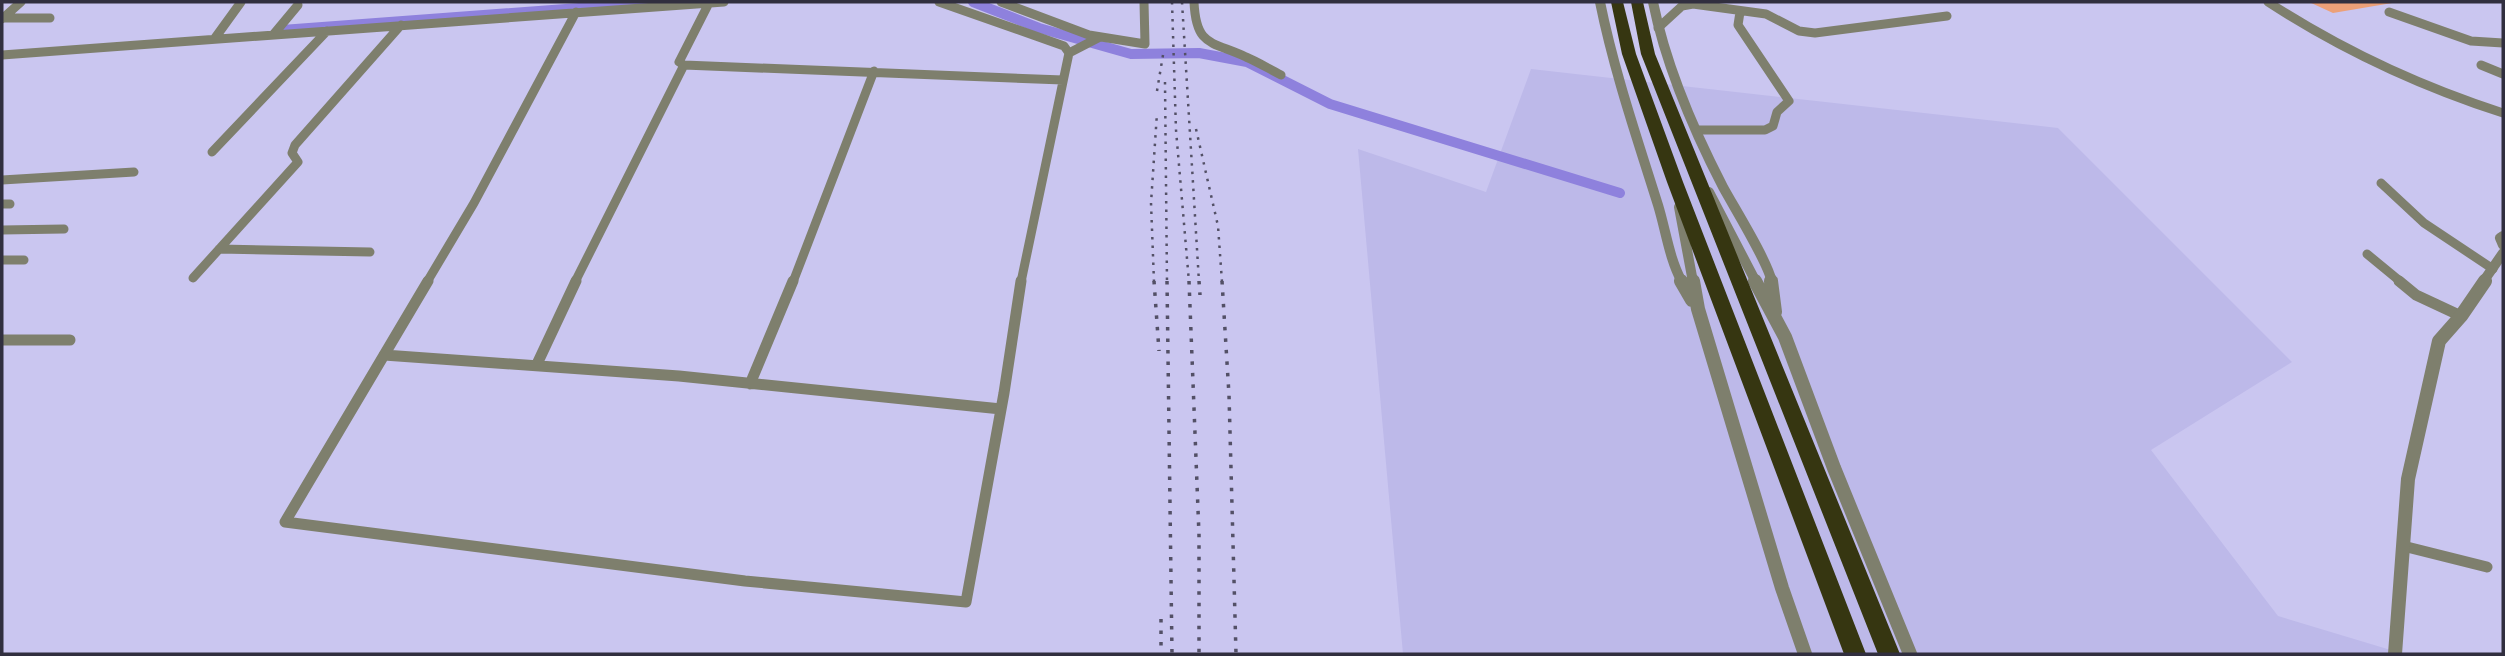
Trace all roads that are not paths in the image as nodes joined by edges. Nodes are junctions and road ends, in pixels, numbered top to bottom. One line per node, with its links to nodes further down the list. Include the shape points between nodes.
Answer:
1 (21, 2): 19 (street)
2 (241, 2): 26 (street)
3 (724, 2): 13 (street)
4 (939, 2): 28 (street, via 1064,46)
5 (1001, 2): 25 (street)
6 (1143, 2): 25 (street, via 1144,44)
7 (1194, 2): 34 (street, via 1195,22 1207,42)
8 (1600, 2): 56 (street, via 1611,56 1673,265)
9 (1616, 2): 42 (highway, via 1629,54)
10 (1636, 2): 39 (highway, via 1648,54)
11 (1653, 2): 22 (street)
12 (2268, 2): 36 (street, via 2353,55)
13 (709, 3): 15 (street); 30 (street, via 679,62)
14 (298, 5): 24 (street)
15 (576, 12): 21 (street); 61 (street, via 474,202)
16 (1740, 12): 18 (street, via 1766,14 1799,31 1815,33); 22 (street, via 1682,6); 37 (street, via 1738,25 1789,101 1777,112 1773,126 1765,130)
17 (2389, 12): 27 (street, via 2471,41)
18 (1947, 16)
19 (2, 18): 20 (street)
20 (50, 18)
21 (401, 25): 23 (street); 48 (street, via 295,145 292,153 298,162)
22 (1658, 28): 37 (street)
23 (327, 32): 24 (street); 38 (street)
24 (272, 35): 26 (street)
25 (1100, 37): 28 (street)
26 (215, 38): 29 (street)
27 (2503, 43)
28 (1069, 53): 35 (street)
29 (2, 55)
30 (684, 65): 32 (street); 62 (street)
31 (2481, 65): 33 (street)
32 (874, 71): 35 (street); 63 (street)
33 (2503, 74)
34 (1281, 75)
35 (1063, 80): 64 (street, via 1025,254)
36 (2503, 113)
37 (1698, 130): 58 (street, via 1770,278)
38 (212, 152)
39 (1690, 158): 58 (street); 69 (highway)
40 (134, 172): 41 (street)
41 (2, 180)
42 (1675, 183): 56 (street); 68 (highway)
43 (2381, 183): 54 (street, via 2424,223)
44 (64, 229): 45 (street)
45 (2, 230)
46 (2503, 236): 47 (street)
47 (2503, 244)
48 (219, 249): 49 (street); 55 (street)
49 (370, 252)
50 (2503, 253): 54 (street)
51 (2367, 254): 57 (street, via 2416,295)
52 (2, 260): 53 (street)
53 (24, 260)
54 (2493, 269): 57 (street)
55 (193, 278)
56 (1698, 309): 67 (street)
57 (2460, 316): 65 (street, via 2439,341 2408,479)
58 (1776, 318): 70 (street)
59 (2, 340): 60 (street)
60 (70, 340)
61 (384, 355): 62 (street); 64 (street, via 285,522 745,581 966,602)
62 (537, 364): 63 (street)
63 (750, 384): 64 (street)
64 (1001, 409)
65 (2403, 547): 66 (street); 71 (street)
66 (2487, 566)
67 (1805, 654)
68 (1855, 654)
69 (1889, 654)
70 (1910, 654)
71 (2395, 654)

